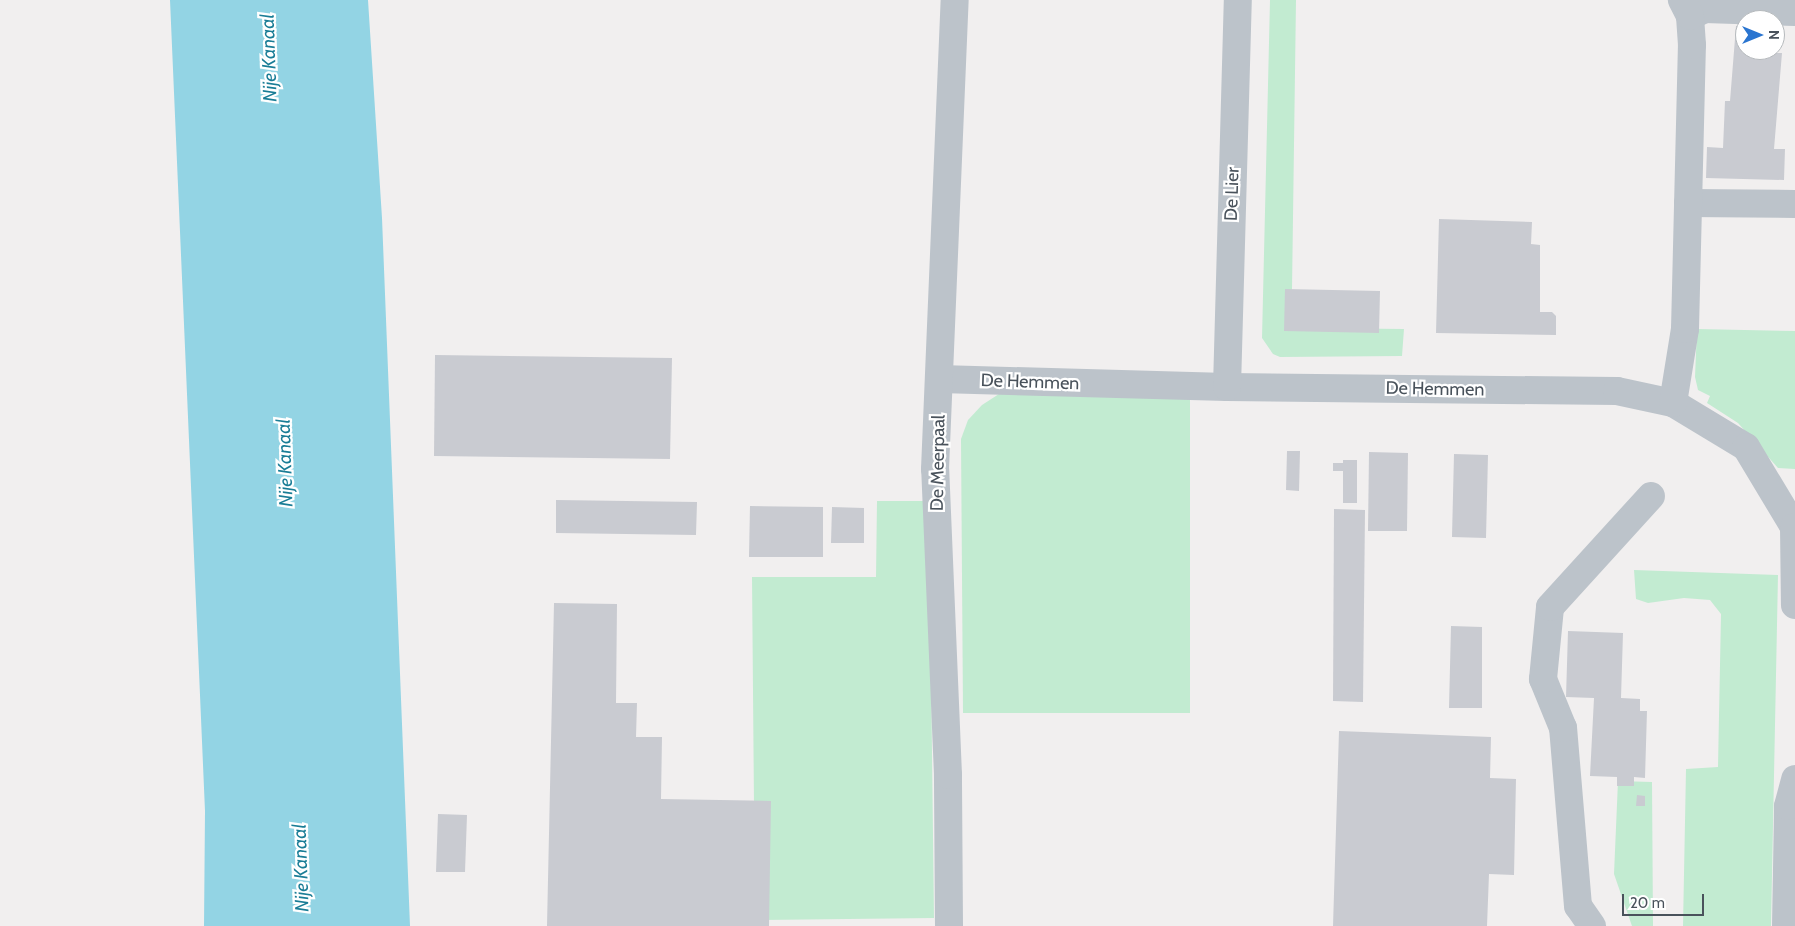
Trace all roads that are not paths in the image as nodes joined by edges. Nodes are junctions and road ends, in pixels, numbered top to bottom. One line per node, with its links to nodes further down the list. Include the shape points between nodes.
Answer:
1 (954, 0): 7 (street, De Meerpaal)
2 (1238, 0): 8 (street, De Lier)
3 (1686, 8): 4 (street); 5 (street, via 1692,45)
4 (1795, 12)
5 (1688, 202): 6 (street); 9 (street, via 1685,329)
6 (1795, 204)
7 (940, 379): 8 (street, De Hemmen); 13 (street, De Meerpaal, via 935,469 948,775)
8 (1227, 387): 9 (street, De Hemmen, via 1617,391)
9 (1673, 404): 11 (street, De Hemmen, via 1746,447 1794,527)
10 (1652, 496): 14 (street, via 1550,607 1543,680 1563,728 1578,906)
11 (1795, 605)
12 (1795, 779): 15 (street, via 1788,806)
13 (949, 926)
14 (1592, 926)
15 (1786, 926)

